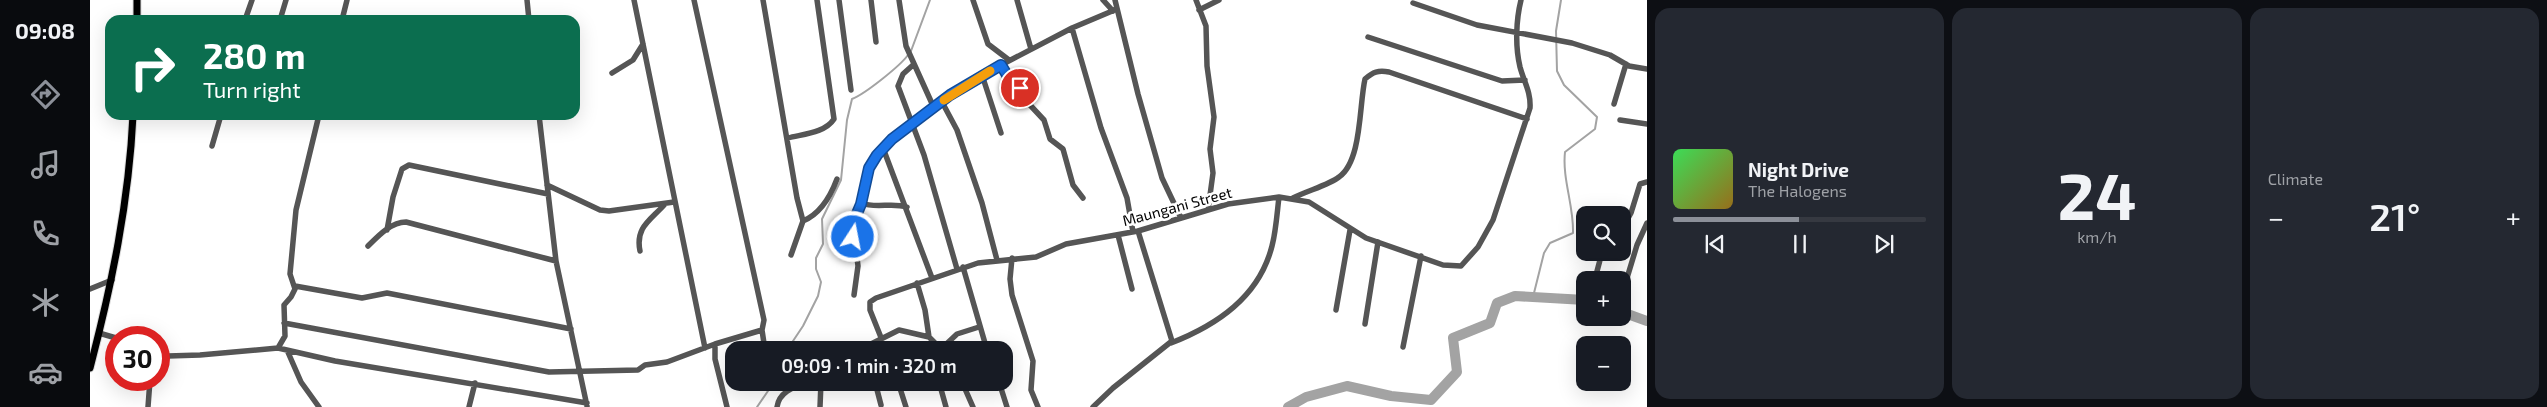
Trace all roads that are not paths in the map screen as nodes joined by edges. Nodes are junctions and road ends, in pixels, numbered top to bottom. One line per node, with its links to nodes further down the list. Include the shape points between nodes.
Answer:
1 (137, 0): 23 (main road)
2 (252, 0): 24 (street)
3 (286, 0): 25 (street)
4 (347, 0): 26 (street)
5 (527, 0): 27 (street)
6 (634, 0): 32 (street)
7 (694, 0): 100 (street, via 764,320)
8 (763, 0): 55 (street)
9 (817, 0): 55 (street, via 834,119 830,125)
10 (840, 0): 42 (street)
11 (871, 0): 31 (street)
12 (899, 0): 36 (street, via 906,46)
13 (973, 0): 34 (street, via 988,44)
14 (1017, 0): 33 (street)
15 (1103, 0): 21 (street)
16 (1115, 0): 21 (street)
17 (1196, 0): 22 (street)
18 (1219, 0): 22 (street)
19 (1522, 0): 29 (street, Maungani Street)
20 (1413, 3): 29 (street, via 1477,25)
21 (1115, 10): 28 (street); 71 (street, via 1162,178)
22 (1199, 10): 69 (street, via 1206,26 1207,66 1214,117 1210,149 1213,173)
23 (137, 15)
24 (247, 15)
25 (282, 15)
26 (343, 15)
27 (528, 15)
28 (1072, 28): 33 (street); 76 (street)
29 (1518, 34): 35 (street, via 1572,43 1610,55); 41 (street, Maungani Street, via 1518,56)
30 (1368, 37): 41 (street, via 1502,81)
31 (876, 42)
32 (643, 44): 39 (street, via 634,60); 65 (street)
33 (1031, 49): 34 (street)
34 (1009, 60): 37 (street)
35 (1626, 64): 38 (street); 44 (street)
36 (913, 65): 45 (street); 53 (street, via 903,74 898,86)
37 (1001, 65): 40 (street); 63 (street, via 1044,120 1050,140 1063,148 1073,185)
38 (1647, 69)
39 (612, 73)
40 (982, 76): 43 (street); 54 (street)
41 (1525, 80): 46 (street, Maungani Street, via 1531,99)
42 (851, 90)
43 (942, 102): 45 (street); 84 (street, via 957,130)
44 (1614, 104)
45 (934, 108): 53 (street)
46 (1527, 119): 64 (street, via 1389,72 1372,73 1365,79 1355,148 1345,171 1336,179); 82 (street, Maungani Street, via 1493,220 1469,260 1461,266 1452,267)
47 (133, 120): 89 (main road, via 130,170)
48 (220, 120): 56 (street)
49 (318, 120): 91 (street, via 296,210 290,274)
50 (540, 120): 60 (street)
51 (1620, 120): 52 (street)
52 (1647, 124)
53 (913, 125): 57 (street); 86 (street)
54 (1001, 133)
55 (788, 138): 72 (street)
56 (212, 146)
57 (884, 148): 67 (street, via 869,168); 68 (street)
58 (837, 179): 72 (street, via 823,204 810,218)
59 (1647, 182): 70 (street, via 1640,184)
60 (547, 185): 61 (street); 66 (street, via 600,210)
61 (548, 194): 74 (street, via 409,165 402,169); 85 (street)
62 (1280, 197): 64 (street, Maungani Street); 69 (street, Maungani Street); 110 (street, via 1272,246 1253,288 1225,317)
63 (1082, 198)
64 (1293, 198): 75 (street, Maungani Street, via 1309,202)
65 (674, 202): 66 (street); 114 (street)
66 (665, 204): 80 (street, via 641,230)
67 (861, 204): 68 (street, via 872,207 892,203); 94 (street, via 853,223 858,266)
68 (907, 207): 88 (street)
69 (1208, 210): 71 (street, Maungani Street)
70 (1631, 213)
71 (1181, 218): 76 (street, Maungani Street)
72 (803, 220): 81 (street)
73 (1647, 223): 87 (street)
74 (387, 230): 79 (street); 85 (street, via 406,222)
75 (1350, 230): 78 (street, Maungani Street); 95 (street)
76 (1135, 231): 77 (street, Maungani Street); 110 (street, via 1173,339)
77 (1118, 235): 83 (street, Maungani Street, via 1066,244 1036,257); 93 (street)
78 (1378, 242): 82 (street, Maungani Street); 97 (street)
79 (368, 246)
80 (640, 251)
81 (791, 255)
82 (1421, 256): 112 (street)
83 (1012, 258): 84 (street, Maungani Street); 140 (street, via 1012,294 1032,356 1031,390)
84 (997, 260): 86 (street, Maungani Street)
85 (556, 261): 99 (street)
86 (960, 268): 88 (street, Maungani Street); 98 (street)
87 (1629, 271)
88 (932, 278): 90 (street, Maungani Street)
89 (112, 280): 92 (street); 101 (main road)
90 (917, 284): 103 (street); 104 (street, Maungani Street, via 870,302)
91 (295, 286): 96 (street, via 292,297 284,305); 99 (street, via 362,298 386,293)
92 (90, 289)
93 (1132, 289)
94 (854, 295)
95 (1336, 310)
96 (284, 323): 113 (street, via 285,336); 118 (street, via 504,365 549,372)
97 (1365, 324)
98 (979, 327): 108 (street, via 957,334); 109 (street)
99 (571, 329): 118 (street)
100 (762, 330): 105 (street); 111 (street)
101 (99, 333): 102 (street); 117 (main road)
102 (105, 335)
103 (929, 337): 104 (street, via 899,330); 107 (street)
104 (882, 339): 106 (street)
105 (764, 341)
106 (878, 341)
107 (933, 341)
108 (951, 341)
109 (984, 341)
110 (1171, 343): 141 (street, via 1128,375)
111 (715, 344): 114 (street); 133 (street, via 715,359)
112 (1403, 347)
113 (278, 348): 115 (street); 116 (street)
114 (705, 348): 118 (street, via 667,362 645,365 638,370)
115 (287, 350): 119 (street); 131 (street, via 301,382)
116 (170, 356)
117 (90, 368)
118 (579, 371): 128 (street)
119 (475, 383): 128 (street); 132 (street)
120 (149, 391): 130 (street)
121 (788, 391): 134 (street, via 778,400)
122 (821, 391): 135 (street)
123 (877, 391): 129 (street)
124 (901, 391): 136 (street)
125 (942, 391): 137 (street)
126 (966, 391): 138 (street)
127 (1002, 391): 139 (street)
128 (587, 405)
129 (881, 405)
130 (148, 407)
131 (319, 407)
132 (469, 407)
133 (727, 407)
134 (777, 407)
135 (820, 407)
136 (906, 407)
137 (946, 407)
138 (973, 407)
139 (1007, 407)
140 (1038, 407)
141 (1093, 407)

